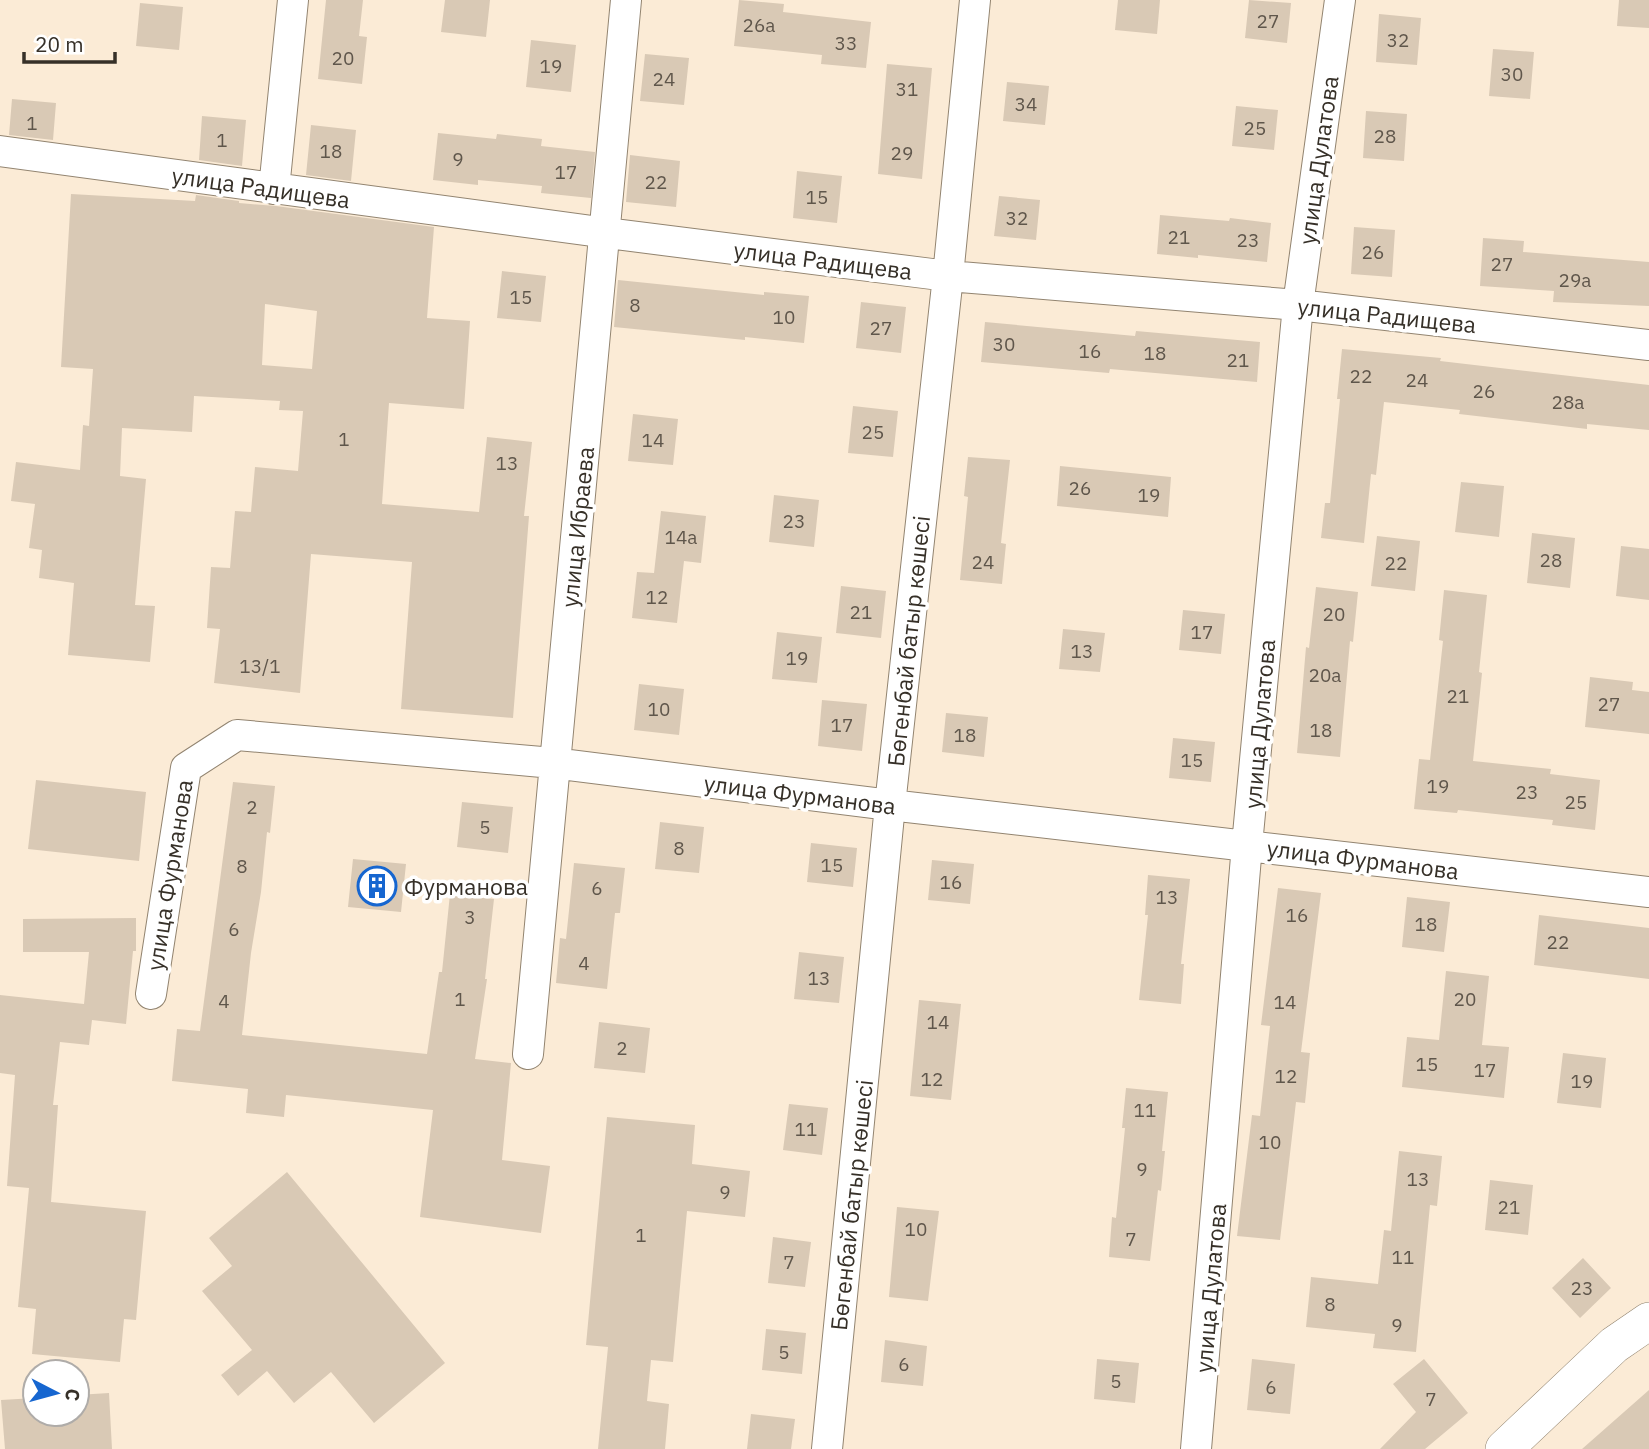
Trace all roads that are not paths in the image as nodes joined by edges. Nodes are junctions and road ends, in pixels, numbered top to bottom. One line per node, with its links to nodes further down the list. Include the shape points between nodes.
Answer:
1 (293, 0): 6 (street)
2 (626, 0): 7 (street, улица Ибраева)
3 (975, 0): 8 (street, Бөгенбай батыр көшесі)
4 (1340, 0): 9 (street, улица Дулатова)
5 (0, 151): 6 (street, улица Радищева)
6 (274, 189): 7 (street, улица Радищева)
7 (607, 233): 8 (street, улица Радищева); 11 (street, улица Ибраева)
8 (948, 276): 9 (street, улица Радищева); 12 (street, Бөгенбай батыр көшесі)
9 (1298, 305): 10 (street, улица Радищева); 13 (street, улица Дулатова)
10 (1649, 345)
11 (553, 763): 12 (street, улица Фурманова); 15 (street, улица Фурманова, via 237,735 186,768); 16 (street, улица Ибраева)
12 (890, 805): 13 (street, улица Фурманова); 18 (street, Бөгенбай батыр көшесі)
13 (1247, 845): 14 (street, улица Фурманова); 19 (street, улица Дулатова)
14 (1649, 892)
15 (151, 994)
16 (528, 1054)
17 (1649, 1321): 20 (main road, via 1614,1345)
18 (827, 1449)
19 (1196, 1449)
20 (1504, 1449)

